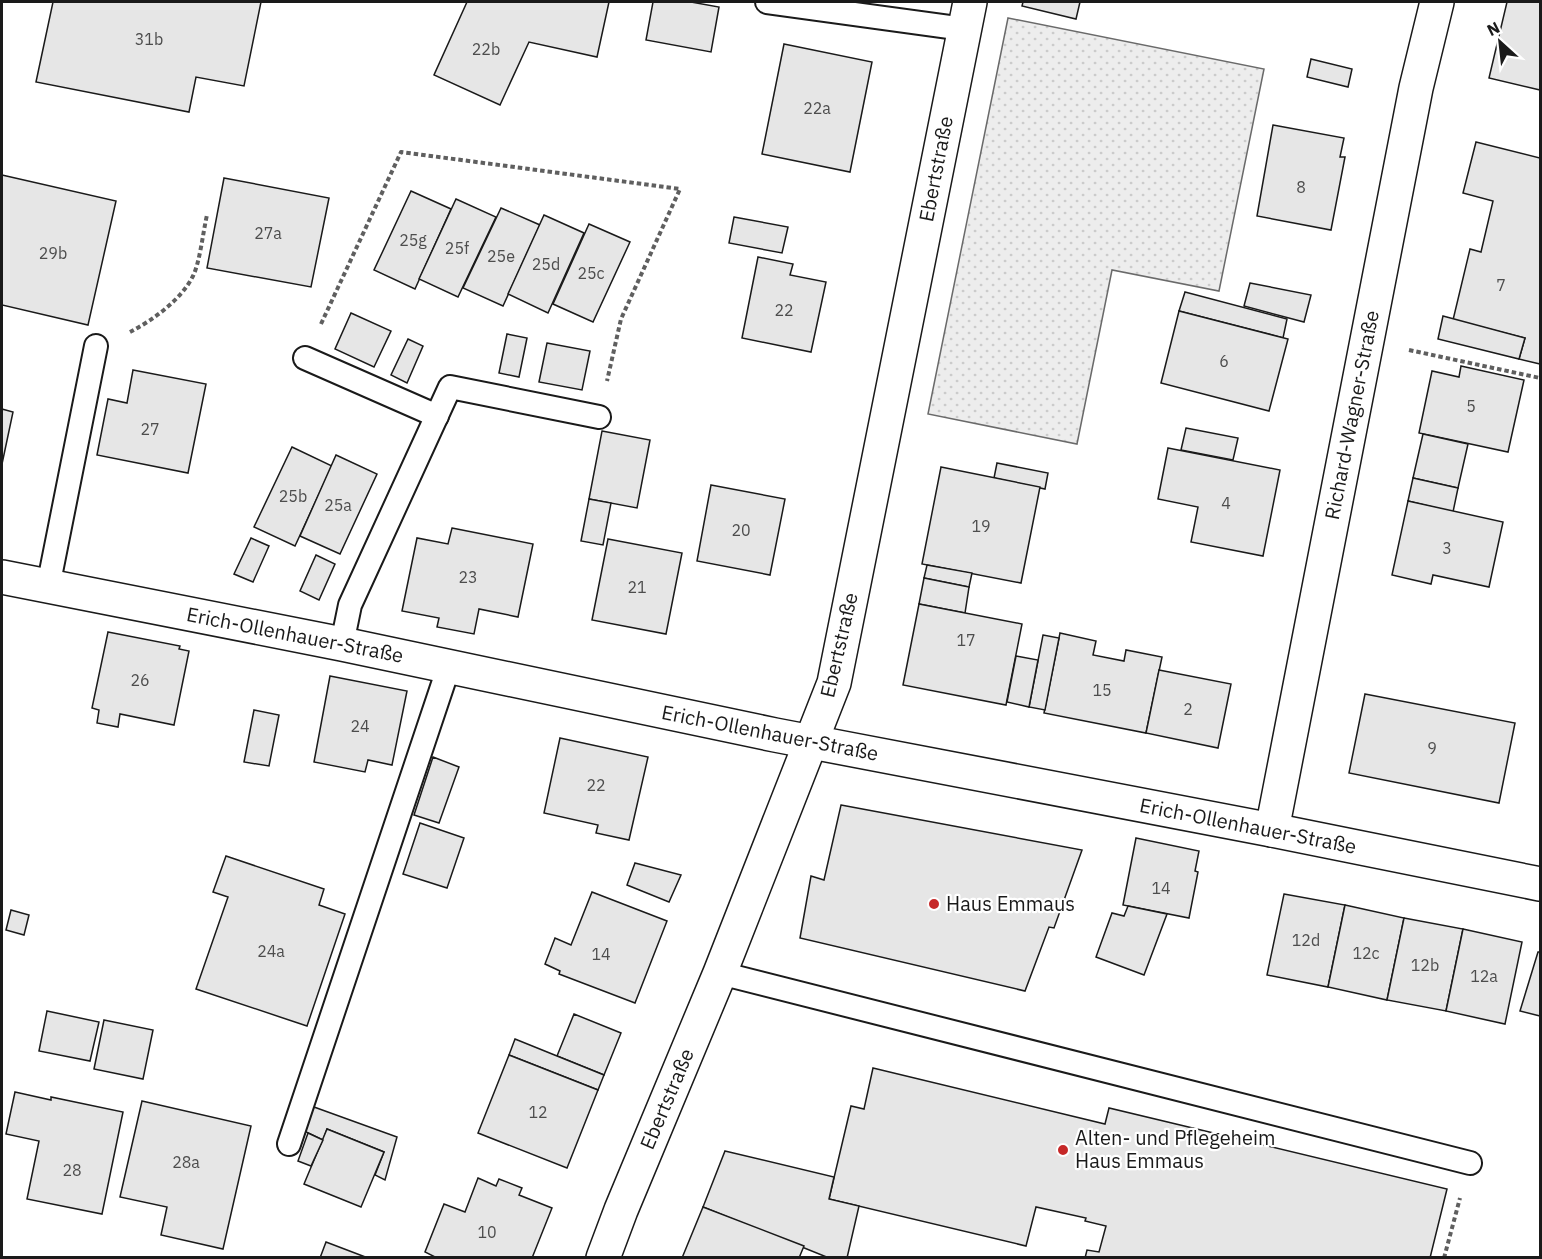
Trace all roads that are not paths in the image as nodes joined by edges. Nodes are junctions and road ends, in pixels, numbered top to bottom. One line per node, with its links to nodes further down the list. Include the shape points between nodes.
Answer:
1 (767, 2): 3 (lane)
2 (1437, 2): 13 (street, Richard-Wagner-Straße, via 1416,88)
3 (967, 15): 12 (street, Ebertstraße, via 834,683)
4 (96, 346): 9 (lane)
5 (305, 358): 6 (lane)
6 (437, 416): 7 (lane, via 450,387); 10 (lane, via 350,605)
7 (599, 417)
8 (2, 577): 9 (street, Erich-Ollenhauer-Straße)
9 (48, 587): 10 (street, Erich-Ollenhauer-Straße)
10 (342, 644): 11 (street, Erich-Ollenhauer-Straße)
11 (449, 666): 12 (street, Erich-Ollenhauer-Straße); 16 (lane)
12 (812, 742): 13 (street, Erich-Ollenhauer-Straße); 15 (street, Ebertstraße)
13 (1272, 830): 14 (street, Erich-Ollenhauer-Straße)
14 (1540, 884)
15 (720, 974): 17 (lane); 18 (street, Ebertstraße)
16 (289, 1144)
17 (1470, 1163)
18 (603, 1257)

